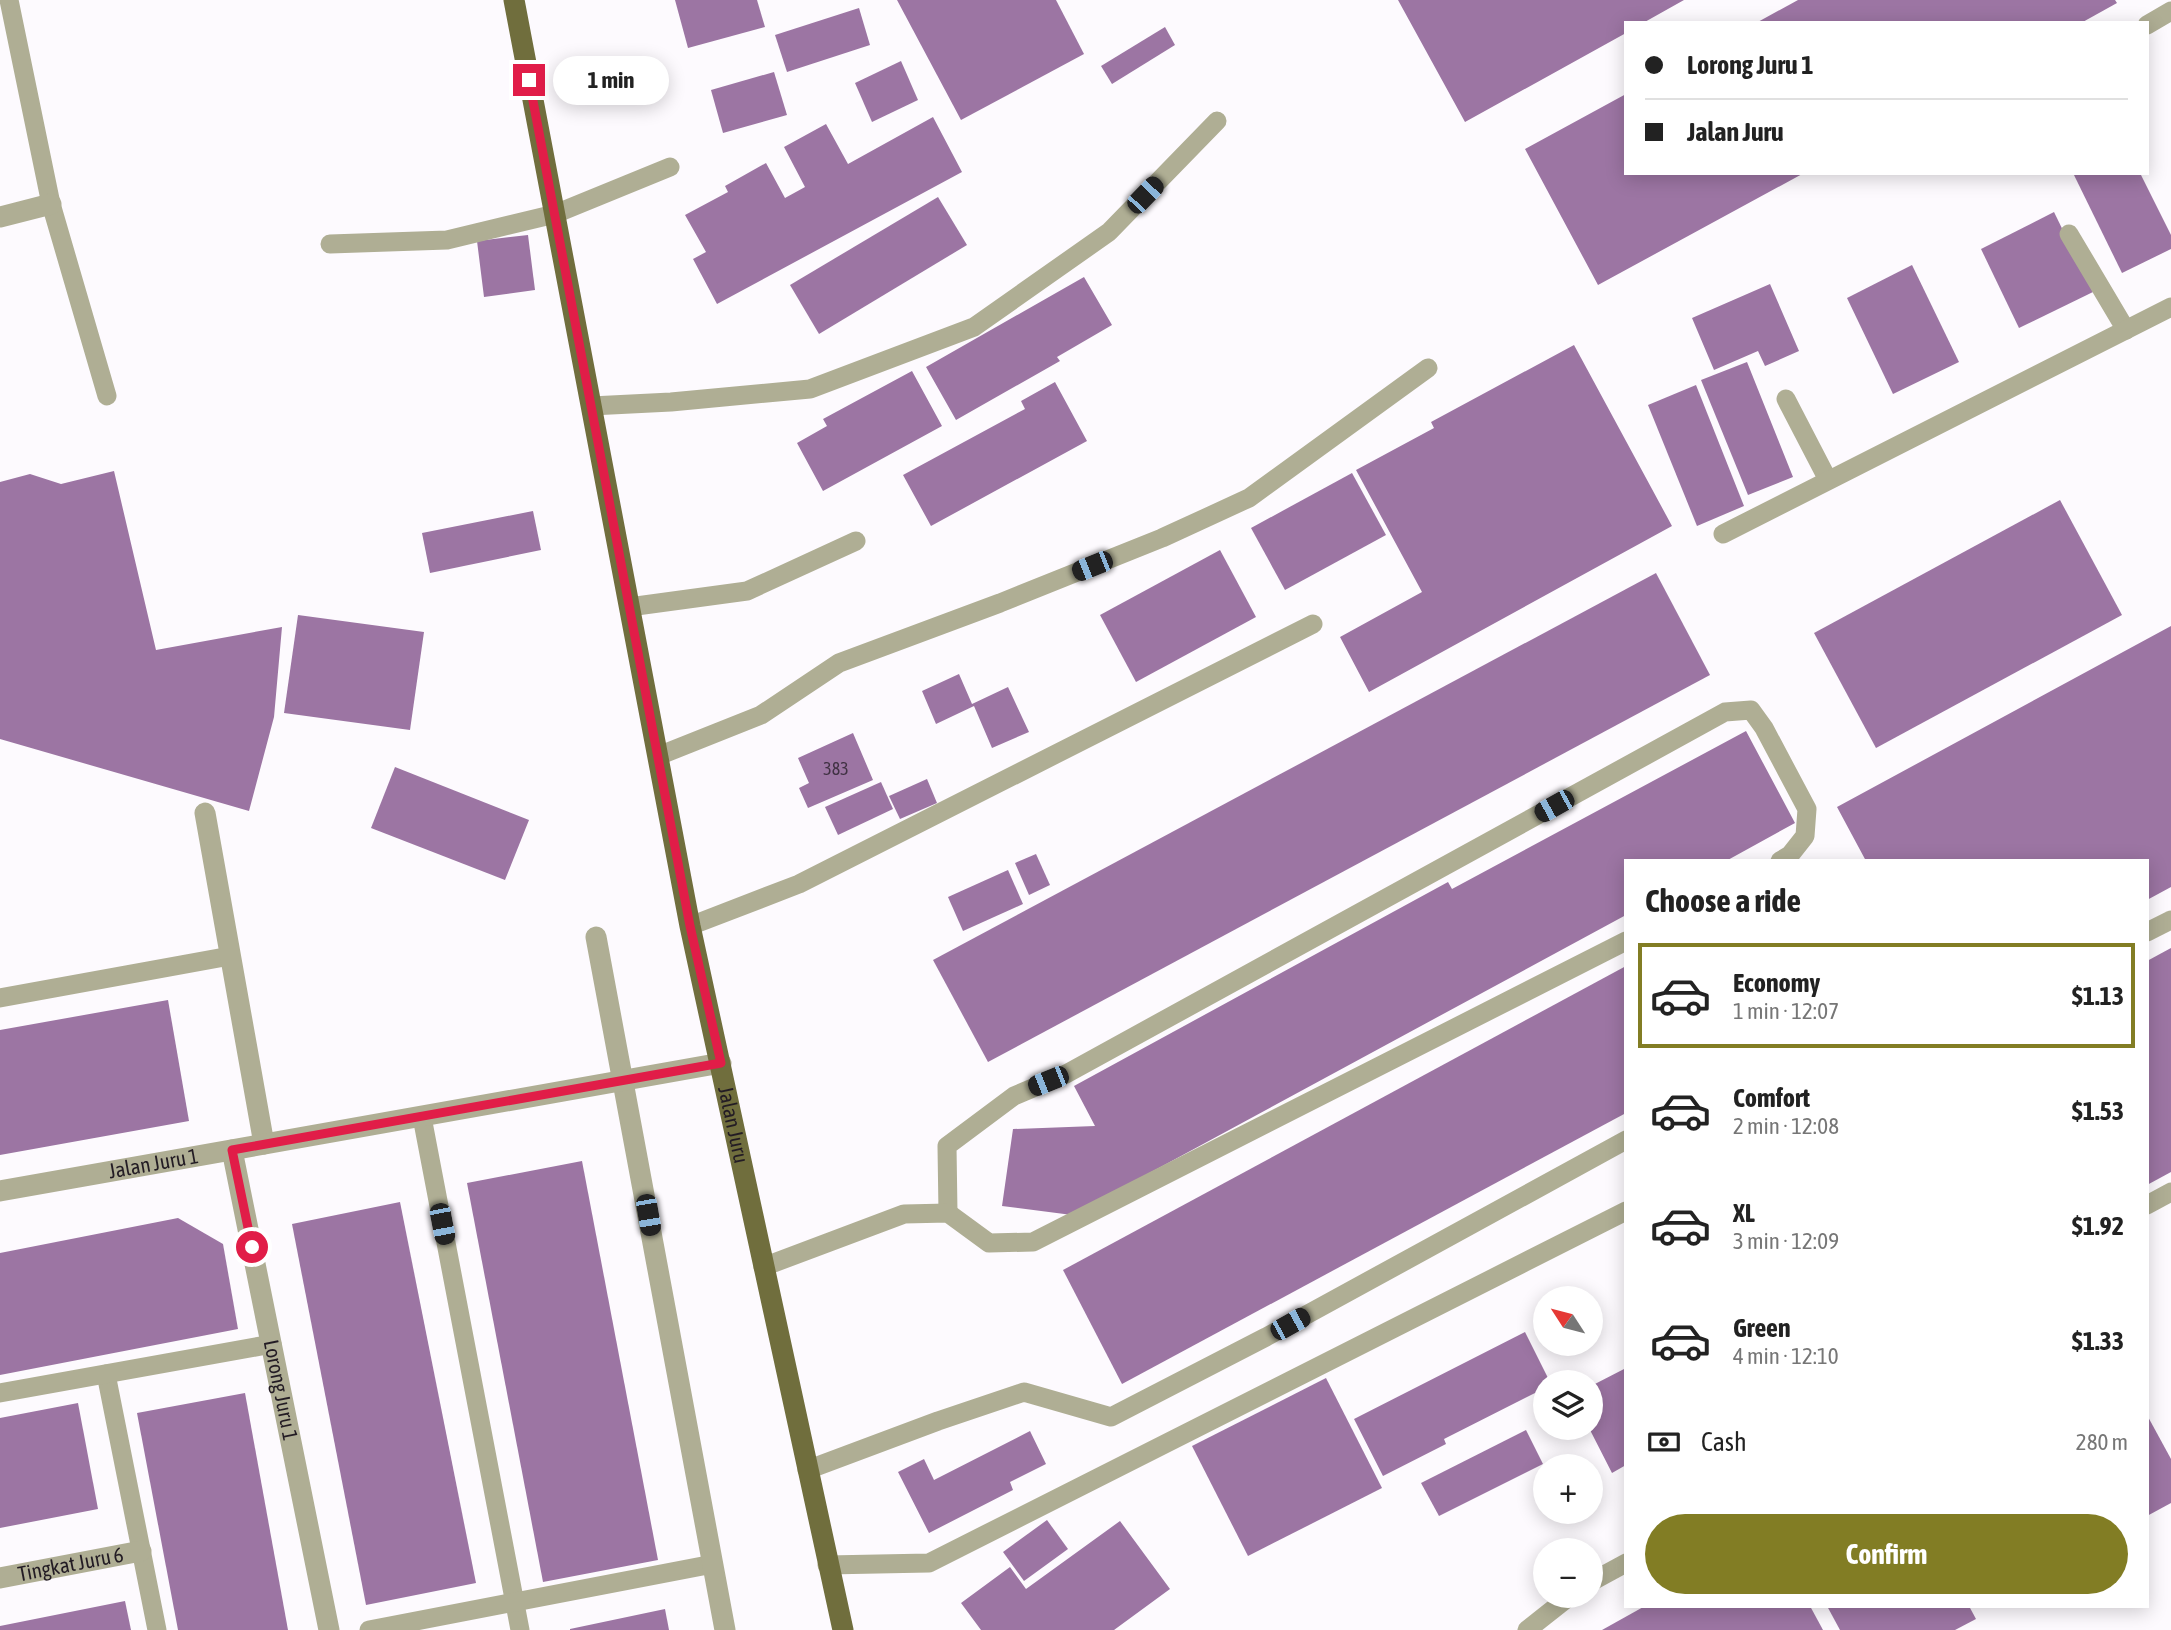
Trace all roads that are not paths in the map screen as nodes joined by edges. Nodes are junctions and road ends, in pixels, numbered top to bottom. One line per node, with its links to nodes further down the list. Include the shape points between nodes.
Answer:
1 (9, 0): 7 (lane)
2 (514, 0): 8 (main road, Jalan Juru)
3 (2171, 11): 4 (lane)
4 (2149, 24)
5 (1217, 121): 17 (lane, via 1109,232 974,327 810,389)
6 (670, 167): 8 (lane)
7 (51, 204): 9 (street); 15 (lane)
8 (555, 214): 11 (lane, via 447,240); 17 (main road, Jalan Juru)
9 (0, 217)
10 (2069, 234): 13 (lane)
11 (330, 244)
12 (2171, 307): 13 (lane)
13 (2126, 330): 18 (lane)
14 (1428, 368): 23 (lane, via 1249,498 1112,558 839,663 761,715)
15 (107, 396)
16 (1786, 399): 18 (lane)
17 (592, 406): 21 (main road, Jalan Juru)
18 (1828, 480): 19 (lane)
19 (1723, 534)
20 (856, 541): 21 (lane, via 747,591)
21 (629, 607): 23 (main road, Jalan Juru)
22 (1313, 624): 27 (lane, via 799,884)
23 (658, 756): 27 (main road, Jalan Juru)
24 (205, 813): 31 (street)
25 (1783, 859): 43 (lane, via 1805,836 1807,809 1751,710 1726,712 1066,1074 1014,1096 947,1146)
26 (2171, 919): 28 (lane)
27 (690, 926): 33 (main road, Jalan Juru)
28 (2149, 931)
29 (596, 937): 34 (street)
30 (1624, 942): 43 (lane, via 1033,1242 989,1243)
31 (230, 956): 32 (lane); 37 (street)
32 (0, 998)
33 (721, 1063): 34 (street, Jalan Juru 1); 44 (main road, Jalan Juru)
34 (623, 1080): 35 (street, Jalan Juru 1); 50 (street)
35 (422, 1117): 37 (street, Jalan Juru 1); 55 (lane)
36 (1624, 1141): 48 (lane, via 1111,1417 1024,1392)
37 (264, 1144): 38 (street, Jalan Juru 1)
38 (232, 1150): 39 (street, Jalan Juru 1); 45 (street, Lorong Juru 1)
39 (0, 1191)
40 (2171, 1192): 41 (lane)
41 (2149, 1204)
42 (1624, 1212): 52 (lane, via 929,1563)
43 (948, 1213): 44 (lane, via 904,1214)
44 (763, 1267): 48 (main road, Jalan Juru)
45 (272, 1344): 46 (lane); 58 (street, Lorong Juru 1)
46 (107, 1374): 47 (lane); 49 (lane)
47 (0, 1393)
48 (807, 1470): 52 (main road, Jalan Juru)
49 (141, 1551): 54 (street, Tingkat Juru 6); 57 (lane)
50 (713, 1564): 55 (lane); 61 (street)
51 (1624, 1564): 53 (lane)
52 (827, 1565): 62 (main road, Jalan Juru)
53 (1603, 1575)
54 (0, 1578)
55 (515, 1602): 59 (lane); 60 (lane)
56 (1555, 1608): 63 (lane)
57 (157, 1630)
58 (329, 1630)
59 (369, 1630)
60 (520, 1630)
61 (725, 1630)
62 (843, 1630)
63 (1527, 1630)

